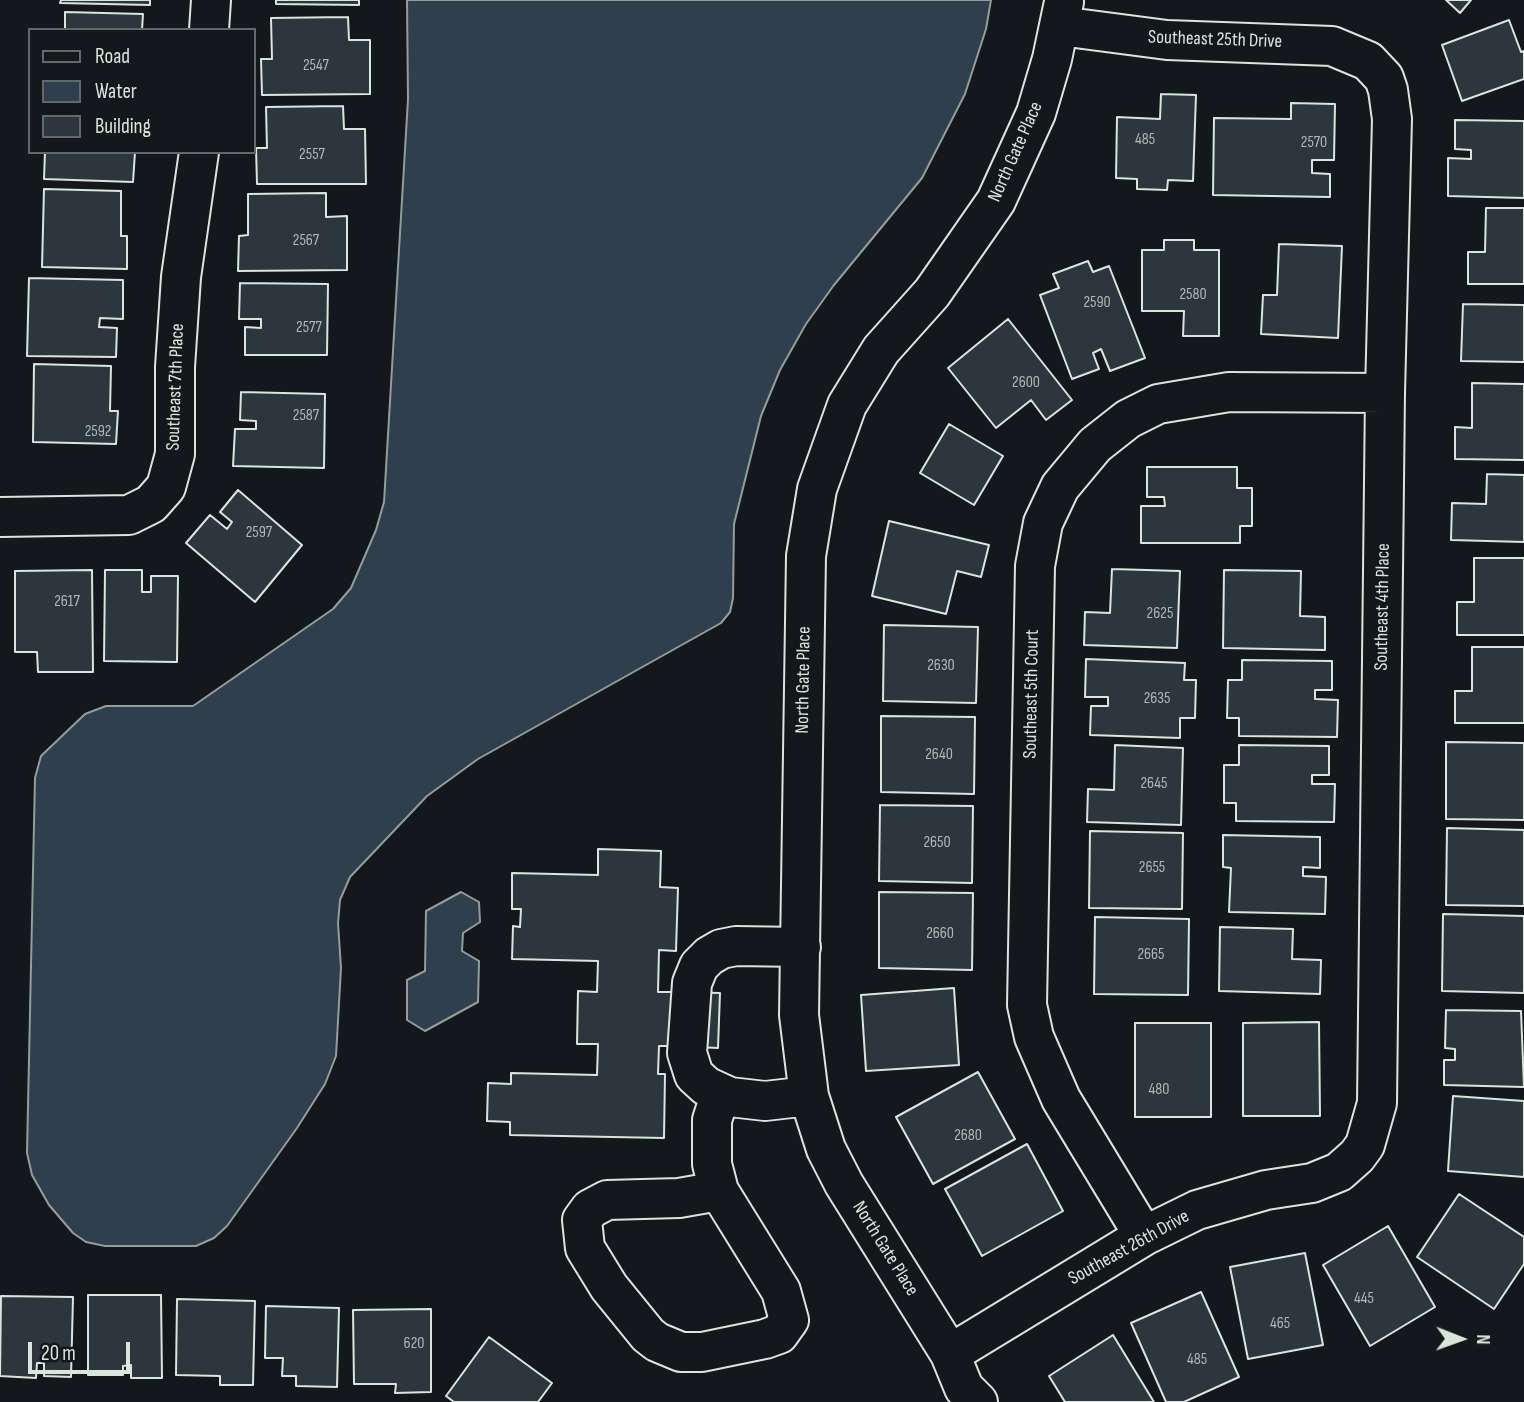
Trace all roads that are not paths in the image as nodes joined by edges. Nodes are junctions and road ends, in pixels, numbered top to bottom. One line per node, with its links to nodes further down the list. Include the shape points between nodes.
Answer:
1 (211, 0): 3 (street)
2 (1062, 13): 4 (street, Southeast 25th Drive, via 1206,43 1317,44); 8 (street, North Gate Place, via 1036,113 996,201 961,254 891,337 860,382 824,462 806,556)
3 (209, 28)
4 (1368, 61): 6 (street, Southeast 4th Place, via 1384,78 1392,118)
5 (199, 154): 7 (street, Southeast 7th Place, via 180,288 175,454 166,487 151,504 129,515)
6 (1385, 393): 11 (street, Southeast 4th Place, via 1379,1069 1374,1118); 13 (street, Southeast 5th Court, via 1229,392 1158,404 1128,419 1088,452 1060,487 1043,523 1035,566 1027,1005 1038,1049 1061,1099)
7 (0, 517)
8 (801, 947): 9 (street, via 721,949 699,966 688,999 688,1063 706,1086); 10 (street, North Gate Place, via 799,1015)
9 (721, 1093): 10 (street, via 747,1100); 12 (street, via 712,1120 712,1164)
10 (809, 1096): 14 (street, North Gate Place, via 844,1184)
11 (1357, 1156): 13 (street, Southeast 26th Drive, via 1327,1179 1224,1201)
12 (719, 1191): 12 (street, via 780,1291 789,1320 779,1334 765,1339 681,1352 648,1335 609,1287 584,1248 582,1220 590,1209 607,1200 679,1198)
13 (1144, 1236): 14 (street, Southeast 26th Drive)
14 (964, 1386)

